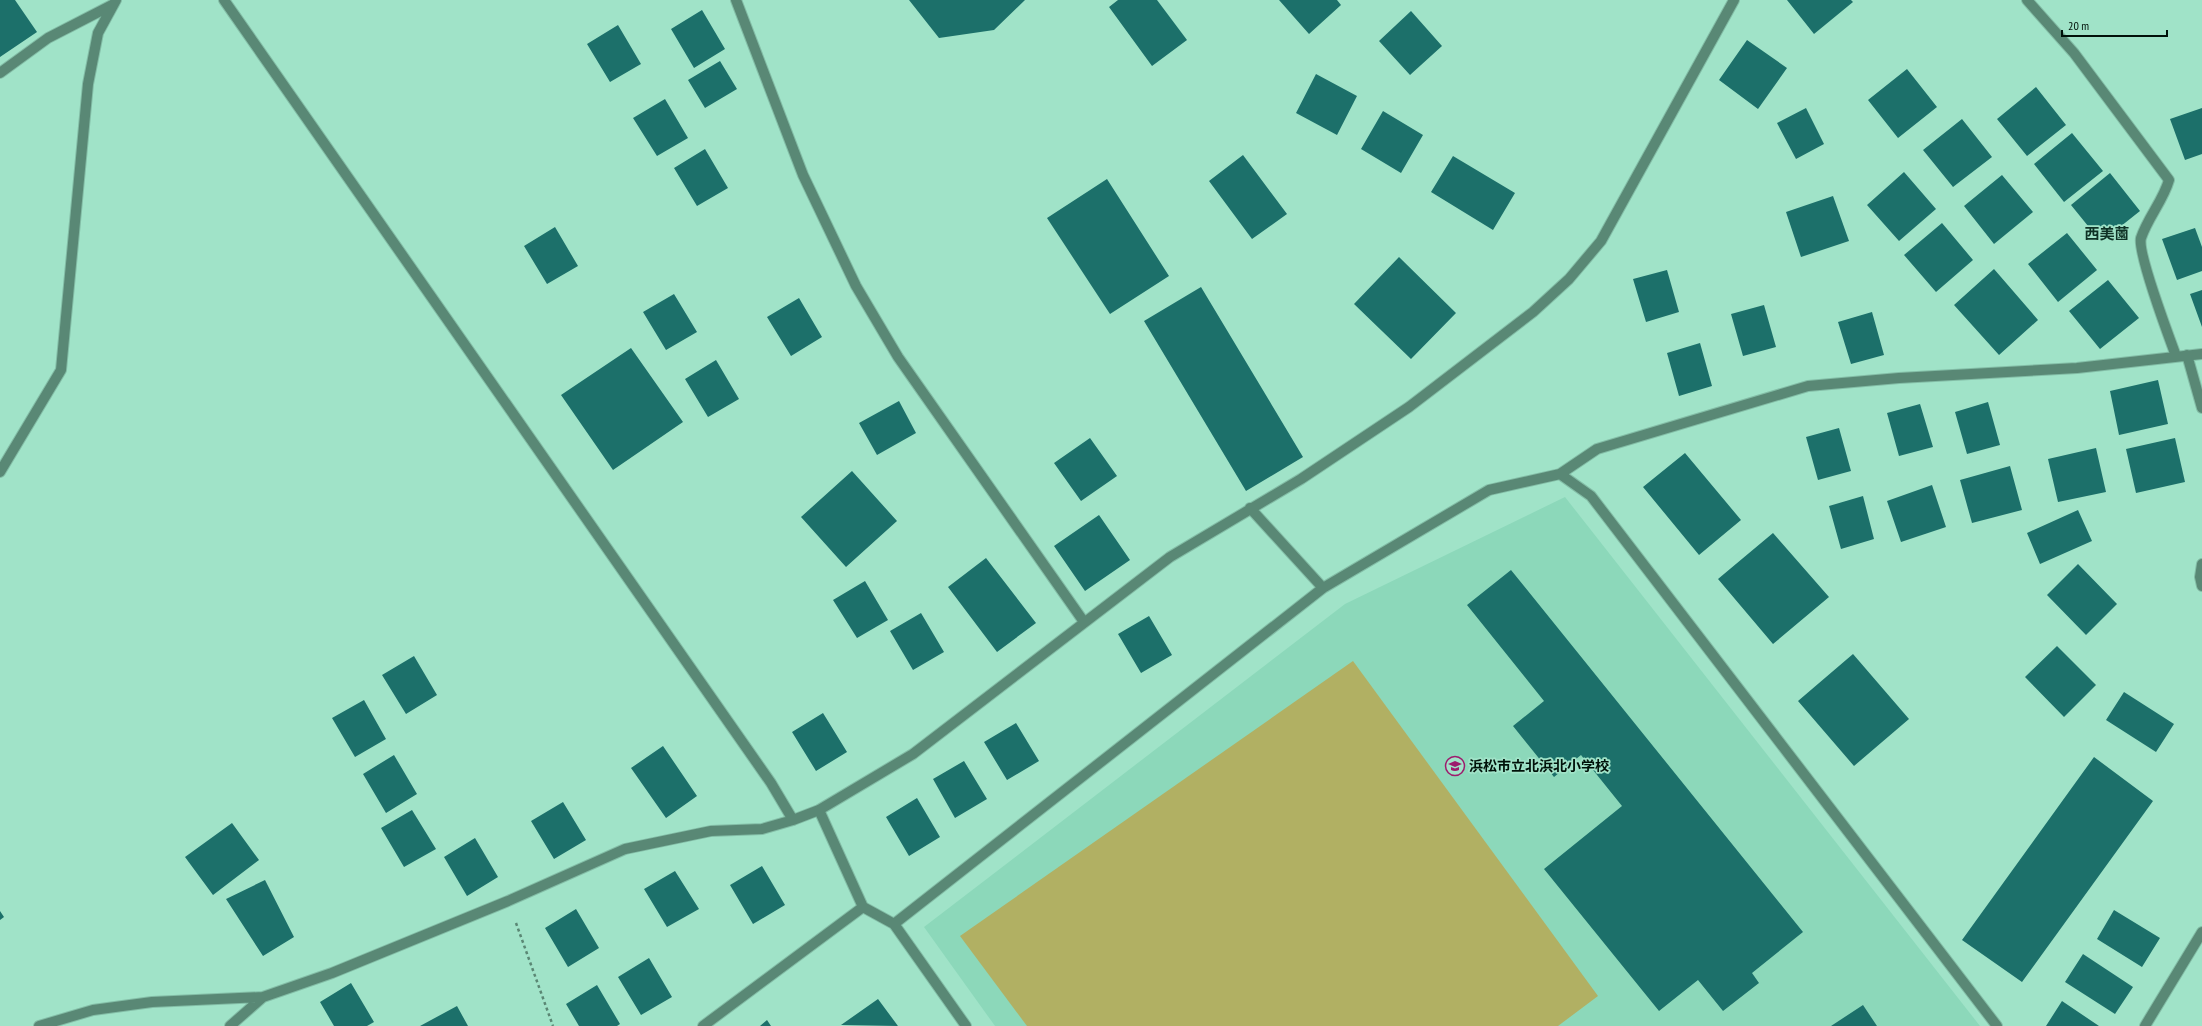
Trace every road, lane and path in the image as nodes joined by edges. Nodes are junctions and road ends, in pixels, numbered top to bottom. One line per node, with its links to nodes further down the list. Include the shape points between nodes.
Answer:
1 (224, 0): 19 (street, via 766,777)
2 (736, 0): 17 (street, via 803,175 856,286 898,357)
3 (1734, 0): 13 (street, via 1601,241 1569,279 1533,312 1409,406 1301,479)
4 (2027, 0): 9 (street, via 2074,53 2169,180 2166,192 2141,240 2145,264)
5 (115, 2): 6 (street, via 48,38); 11 (street, via 98,33 88,84 61,370)
6 (0, 73)
7 (2202, 354): 8 (street)
8 (2187, 355): 9 (street); 10 (street)
9 (2176, 356): 12 (street, via 2077,368 1808,386 1597,449)
10 (2202, 408)
11 (0, 472)
12 (1560, 474): 16 (street, via 1490,490); 30 (street, via 1591,496)
13 (1250, 508): 16 (street); 17 (street, via 1170,557)
14 (2202, 564): 15 (street)
15 (2202, 586)
16 (1323, 588): 22 (street)
17 (1084, 622): 18 (street, via 912,754)
18 (819, 810): 19 (street); 21 (street)
19 (793, 820): 20 (street, via 762,829 711,832 625,849)
20 (508, 901): 24 (street, via 332,973); 27 (path)
21 (863, 907): 22 (street); 28 (street)
22 (894, 924): 29 (street)
23 (2202, 932): 31 (street)
24 (263, 997): 25 (street, via 152,1002 92,1010); 26 (street)
25 (39, 1026)
26 (230, 1026)
27 (553, 1026)
28 (703, 1026)
29 (966, 1026)
30 (1997, 1026)
31 (2145, 1026)

